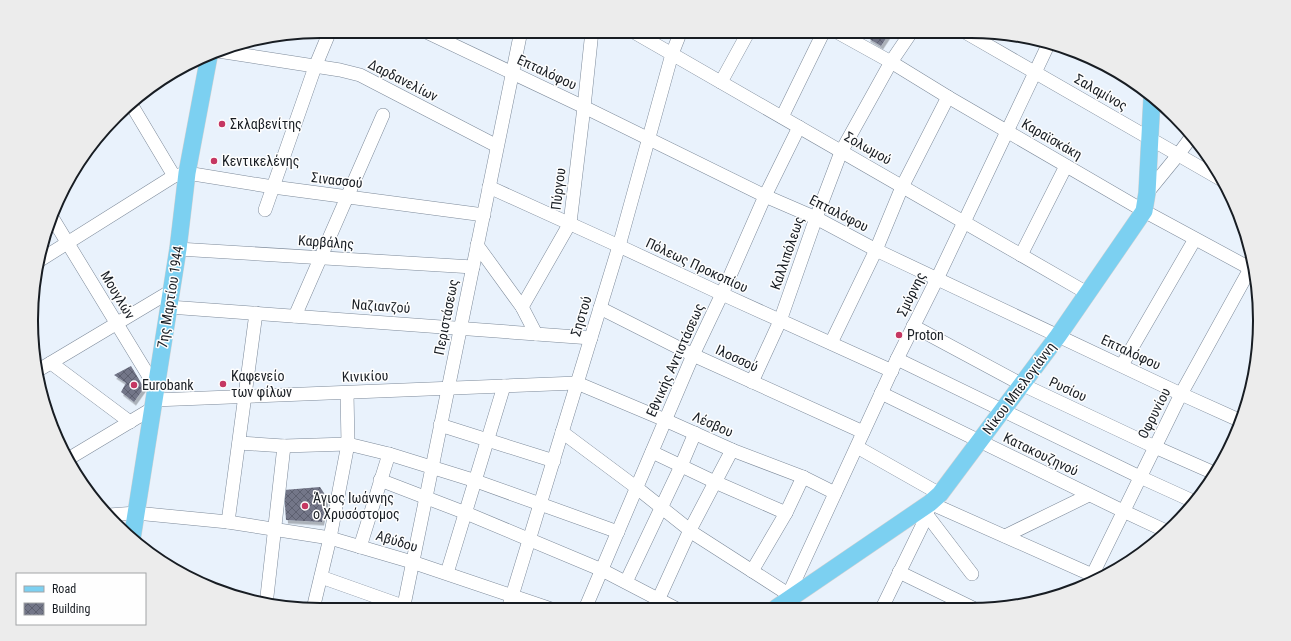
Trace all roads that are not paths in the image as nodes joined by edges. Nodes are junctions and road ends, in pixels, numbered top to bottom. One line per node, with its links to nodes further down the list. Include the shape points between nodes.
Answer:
1 (327, 38): 17 (street)
2 (438, 38): 19 (street, Επταλόφου)
3 (519, 38): 19 (street, Περιστάσεως)
4 (591, 38): 23 (street, Πύργου)
5 (644, 38): 14 (street, Σολωμού)
6 (678, 38): 14 (street, Σηστού)
7 (745, 38): 20 (street)
8 (821, 38): 26 (street)
9 (848, 38): 16 (street, Καραϊσκάκη)
10 (907, 38): 16 (street, Καλλιπόλεως)
11 (976, 38): 18 (street, Σαλαμίνος)
12 (1046, 49): 18 (street, Σμύρνης)
13 (229, 54): 17 (street, Δαρδανελίων)
14 (672, 54): 20 (street, Σολωμού); 30 (street, Σηστού)
15 (208, 62): 37 (main road, 7ης Μαρτίου 1944)
16 (891, 62): 21 (street, Καραϊσκάκη); 33 (street, Καλλιπόλεως)
17 (315, 66): 32 (street, Δαρδανελίων, via 360,75); 38 (street)
18 (1035, 72): 28 (street, Σμύρνης); 29 (street, Σαλαμίνος)
19 (511, 74): 23 (street, Επταλόφου); 32 (street, Περιστάσεως)
20 (721, 82): 26 (street, Σολωμού)
21 (948, 97): 28 (street, Καραϊσκάκη); 40 (street)
22 (1152, 104): 29 (main road, Νίκου Μπελογιάννη)
23 (584, 107): 30 (street, Επταλόφου); 49 (street, Πύργου)
24 (134, 108): 37 (street)
25 (383, 115): 43 (street)
26 (782, 117): 27 (street, Σολωμού)
27 (799, 127): 33 (street, Σολωμού); 42 (street, Εθνικής Αντιστάσεως)
28 (1008, 132): 35 (street, Καραϊσκάκη); 48 (street, Σμύρνης)
29 (1150, 138): 34 (street, Σαλαμίνος); 41 (main road, Νίκου Μπελογιάννη)
30 (649, 139): 42 (street, Επταλόφου); 54 (street, Σηστού)
31 (1188, 141): 34 (street)
32 (497, 146): 39 (street, Περιστάσεως)
33 (841, 152): 40 (street, Σολωμού); 47 (street, Καλλιπόλεως)
34 (1178, 155): 36 (street, Σαλαμίνος); 41 (street)
35 (1066, 166): 45 (street, Καραϊσκάκη); 57 (street)
36 (1212, 174)
37 (181, 175): 38 (street, Σινασσού); 52 (street); 55 (main road, 7ης Μαρτίου 1944)
38 (273, 187): 43 (street, Σινασσού); 44 (street)
39 (489, 187): 46 (street, Περιστάσεως); 49 (street, Πόλεως Προκοπίου)
40 (902, 187): 48 (street, Σολωμού); 56 (street)
41 (1147, 193): 45 (main road, Νίκου Μπελογιάννη)
42 (765, 196): 47 (street, Επταλόφου); 65 (street, Εθνικής Αντιστάσεως)
43 (348, 197): 46 (street, Σινασσού); 59 (street)
44 (265, 210)
45 (1144, 210): 51 (street, Καραϊσκάκη); 64 (main road, Νίκου Μπελογιάννη)
46 (484, 215): 53 (street, Περιστάσεως)
47 (816, 218): 56 (street, Επταλόφου); 71 (street, Καλλιπόλεως)
48 (964, 222): 57 (street, Σολωμού); 63 (street, Σμύρνης)
49 (570, 223): 54 (street, Πόλεως Προκοπίου); 67 (street, Πύργου)
50 (55, 224): 52 (street, Μουγλών)
51 (1195, 239): 61 (street, Καραϊσκάκη); 82 (street)
52 (68, 244): 58 (street); 72 (street, Μουγλών)
53 (477, 245): 60 (street, Περιστάσεως); 67 (street)
54 (619, 246): 65 (street, Πόλεως Προκοπίου); 68 (street, Σηστού)
55 (178, 249): 59 (street, Καρβάλης); 66 (main road, 7ης Μαρτίου 1944)
56 (876, 250): 63 (street, Επταλόφου); 78 (street)
57 (1021, 255): 64 (street, Σολωμού)
58 (45, 257)
59 (321, 258): 60 (street, Καρβάλης); 70 (street)
60 (473, 267): 74 (street, Περιστάσεως)
61 (1248, 268)
62 (1249, 274): 91 (street, Οφρυνίου)
63 (937, 279): 73 (street, Σμύρνης); 76 (street, Επταλόφου)
64 (1087, 293): 76 (main road, Νίκου Μπελογιάννη)
65 (722, 294): 71 (street, Πόλεως Προκοπίου); 79 (street, Εθνικής Αντιστάσεως)
66 (170, 299): 69 (street, Ναζιανζού); 72 (street); 93 (main road, 7ης Μαρτίου 1944)
67 (522, 307): 75 (street)
68 (600, 308): 77 (street, Σηστού); 79 (street, Ιλοσσού)
69 (256, 313): 70 (street, Ναζιανζού); 92 (street)
70 (295, 316): 74 (street, Ναζιανζού)
71 (780, 321): 78 (street, Πόλεως Προκοπίου); 84 (street, Καλλιπόλεως)
72 (117, 323): 80 (street); 93 (street, Μουγλών)
73 (913, 326): 81 (street, Σμύρνης); 86 (street, Ρυσίου)
74 (460, 328): 75 (street, Ναζιανζού); 88 (street, Περιστάσεως)
75 (536, 334): 77 (street, Ναζιανζού)
76 (1058, 336): 82 (street, Επταλόφου); 86 (main road, Νίκου Μπελογιάννη)
77 (591, 338): 85 (street, Σηστού)
78 (831, 343): 81 (street, Πόλεως Προκοπίου)
79 (693, 355): 84 (street, Ιλοσσού); 96 (street, Εθνικής Αντιστάσεως)
80 (51, 363): 83 (street); 97 (street)
81 (894, 365): 90 (street, Σμύρνης); 94 (street, Πόλεως Προκοπίου)
82 (1122, 365): 91 (street, Επταλόφου)
83 (42, 368)
84 (752, 382): 100 (street, Ιλοσσού)
85 (577, 384): 87 (street, Κινικίου); 96 (street, Λέσβου); 99 (street, Σηστού)
86 (1021, 384): 94 (main road, Νίκου Μπελογιάννη); 108 (street, Ρυσίου)
87 (504, 386): 88 (street, Κινικίου); 102 (street)
88 (448, 389): 89 (street, Κινικίου); 98 (street, Περιστάσεως)
89 (347, 393): 92 (street, Κινικίου); 105 (street)
90 (881, 393): 100 (street, Σμύρνης); 103 (street, Κατακουζηνού)
91 (1181, 394): 95 (street, Επταλόφου); 108 (street, Οφρυνίου)
92 (245, 397): 93 (street, Κινικίου); 104 (street)
93 (154, 398): 97 (street); 131 (main road, 7ης Μαρτίου 1944)
94 (1002, 411): 103 (main road, Νίκου Μπελογιάννη); 118 (street, Πόλεως Προκοπίου)
95 (1235, 418)
96 (665, 420): 101 (street, Λέσβου); 110 (street, Εθνικής Αντιστάσεως)
97 (130, 422): 112 (street)
98 (440, 425): 102 (street); 115 (street, Περιστάσεως)
99 (562, 432): 113 (street, Σηστού); 122 (street)
100 (863, 432): 107 (street, Σμύρνης)
101 (695, 433): 109 (street, Λέσβου); 114 (street)
102 (488, 440): 113 (street); 120 (street)
103 (979, 441): 124 (street, Κατακουζηνού); 128 (main road, Νίκου Μπελογιάννη)
104 (239, 443): 106 (street); 135 (street)
105 (348, 444): 106 (street); 111 (street); 142 (street)
106 (284, 446): 136 (street)
107 (857, 447): 123 (street, Σμύρνης); 128 (street)
108 (1155, 447): 116 (street, Ρυσίου); 118 (street, Οφρυνίου)
109 (732, 450): 117 (street, Λέσβου); 121 (street)
110 (652, 452): 114 (street); 122 (street, Εθνικής Αντιστάσεως)
111 (389, 454): 115 (street); 119 (street)
112 (73, 456)
113 (554, 460): 127 (street, Σηστού)
114 (681, 466): 121 (street); 129 (street)
115 (432, 467): 120 (street); 125 (street, Περιστάσεως)
116 (1209, 471)
117 (803, 477): 123 (street, Λέσβου); 133 (street)
118 (1140, 477): 126 (street, Πόλεως Προκοπίου); 130 (street, Οφρυνίου)
119 (380, 480): 125 (street); 144 (street)
120 (476, 481): 127 (street); 132 (street)
121 (715, 482): 133 (street); 138 (street)
122 (637, 488): 129 (street); 140 (street, Εθνικής Αντιστάσεως)
123 (835, 493): 166 (street, Σμύρνης)
124 (1089, 495): 130 (street, Κατακουζηνού); 141 (street)
125 (426, 497): 132 (street); 145 (street, Περιστάσεως)
126 (1189, 499)
127 (540, 504): 140 (street); 143 (street, Σηστού)
128 (932, 504): 141 (street); 148 (street); 150 (street); 167 (main road, Νίκου Μπελογιάννη)
129 (661, 507): 138 (street); 154 (street)
130 (1123, 511): 137 (street, Κατακουζηνού); 151 (street, Οφρυνίου)
131 (136, 513): 134 (street, Αβύδου); 135 (street, Αβύδου); 139 (main road, 7ης Μαρτίου 1944)
132 (466, 513): 143 (street); 149 (street)
133 (786, 513): 147 (street)
134 (116, 515)
135 (228, 522): 136 (street, Αβύδου)
136 (274, 529): 142 (street, Αβύδου); 156 (street)
137 (1161, 529)
138 (690, 530): 147 (street); 164 (street)
139 (133, 532)
140 (618, 532): 146 (street, Εθνικής Αντιστάσεως)
141 (1004, 536): 153 (street)
142 (330, 538): 144 (street, Αβύδου); 152 (street)
143 (529, 540): 146 (street); 155 (street, Σηστού)
144 (360, 547): 145 (street, Αβύδου)
145 (412, 562): 149 (street, Αβύδου); 159 (street, Περιστάσεως)
146 (602, 570): 154 (street); 162 (street, Εθνικής Αντιστάσεως)
147 (752, 570): 165 (street)
148 (899, 572): 168 (street); 169 (street)
149 (447, 573): 155 (street, Αβύδου)
150 (972, 574)
151 (1095, 574)
152 (321, 577): 157 (street); 158 (street)
153 (1089, 577)
154 (626, 582): 163 (street)
155 (512, 596): 160 (street, Σηστού); 161 (street, Αβύδου)
156 (267, 598)
157 (315, 603)
158 (393, 603)
159 (408, 603)
160 (510, 603)
161 (533, 603)
162 (588, 603)
163 (655, 603)
164 (656, 603)
165 (783, 603)
166 (784, 603)
167 (785, 603)
168 (884, 603)
169 (963, 603)

